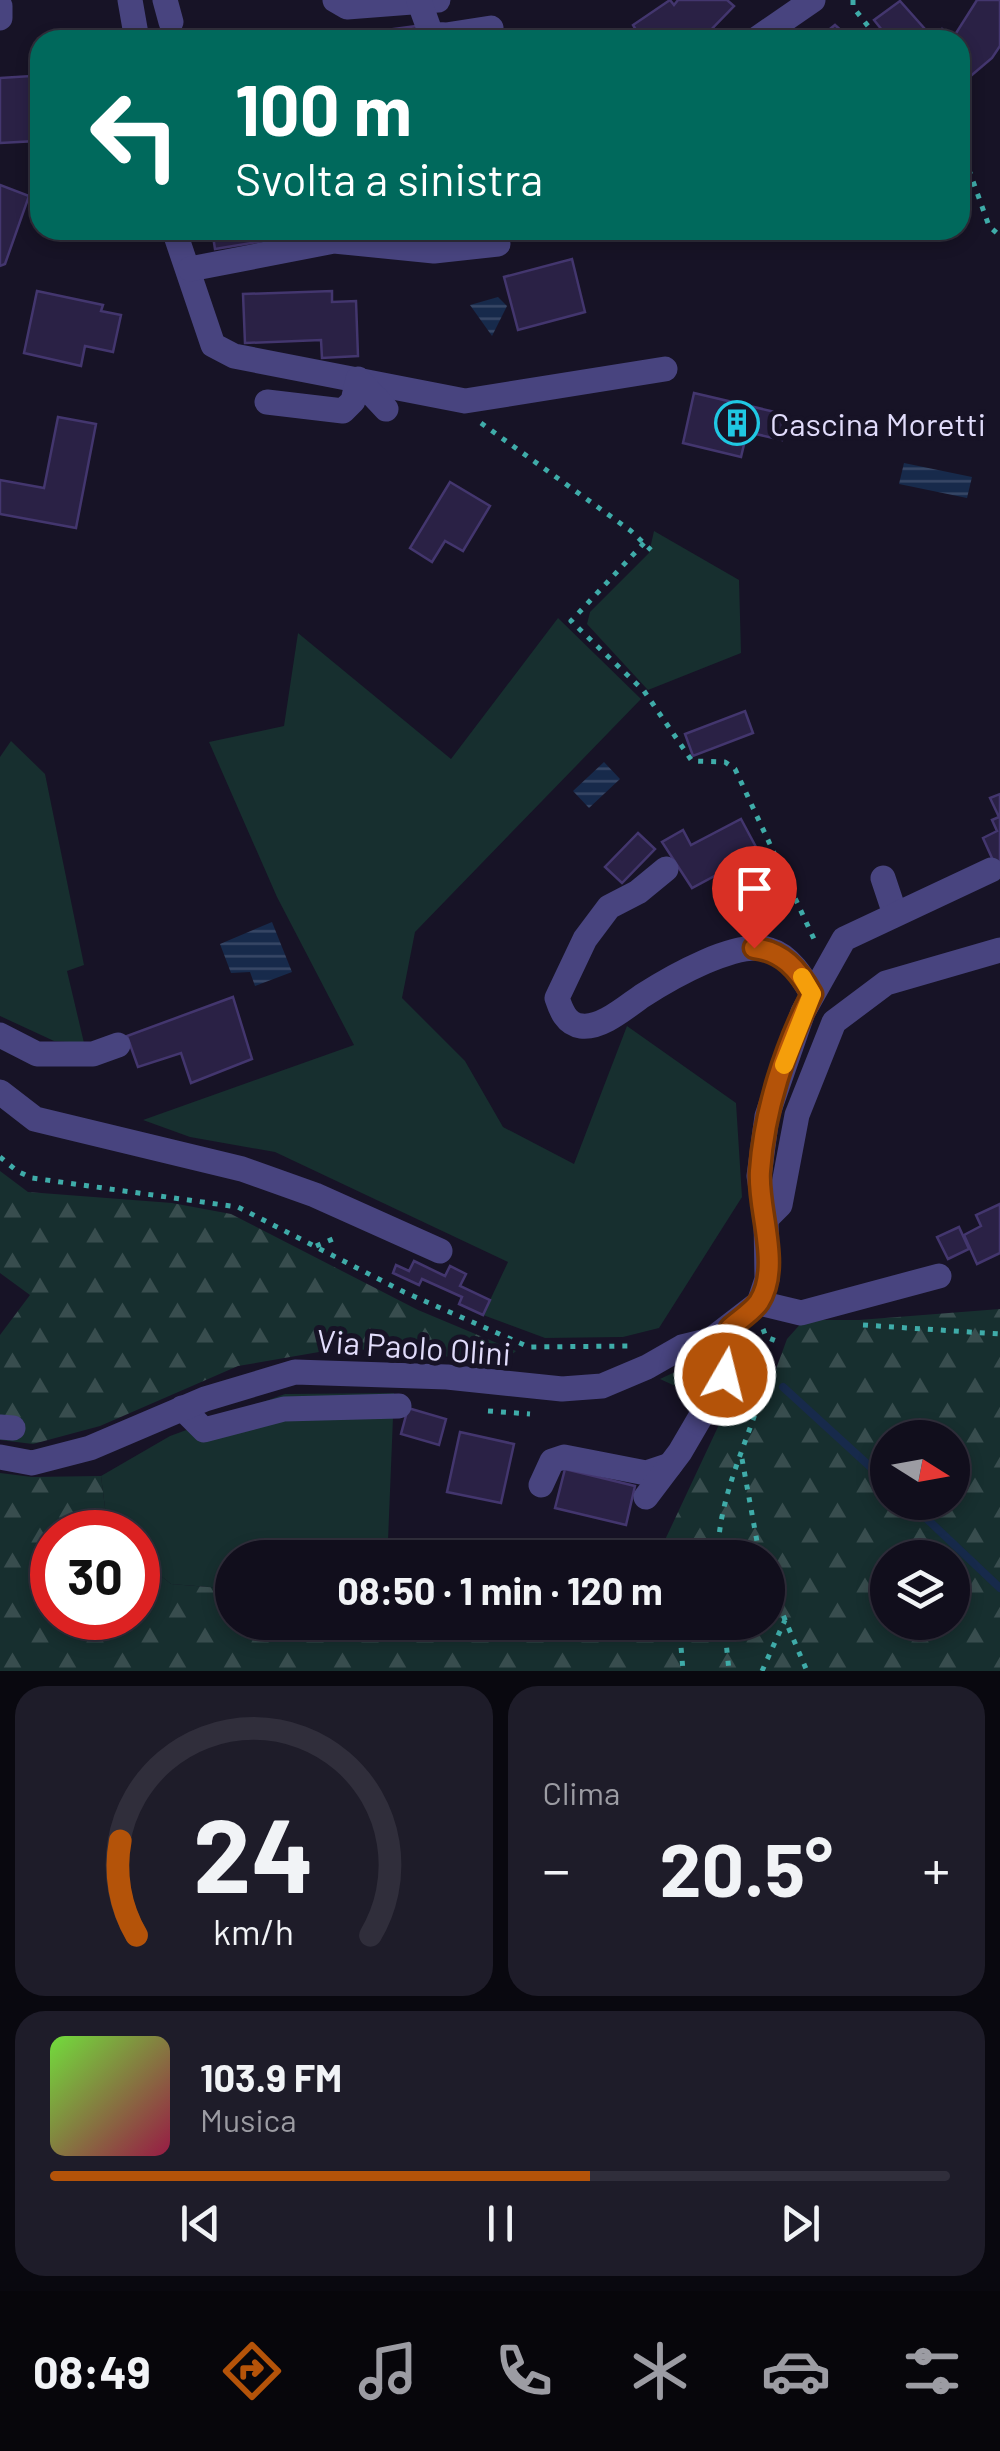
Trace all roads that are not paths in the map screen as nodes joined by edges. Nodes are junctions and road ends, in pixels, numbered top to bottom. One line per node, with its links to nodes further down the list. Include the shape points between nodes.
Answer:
1 (130, 0): 9 (street)
2 (335, 0): 5 (street, via 347,7)
3 (438, 0): 5 (street)
4 (812, 0): 12 (street)
5 (420, 1): 10 (street)
6 (0, 6): 7 (street)
7 (0, 18)
8 (491, 28): 11 (street)
9 (135, 30)
10 (429, 30)
11 (478, 30)
12 (768, 30)
13 (178, 240): 17 (street)
14 (353, 240): 17 (street)
15 (397, 240): 16 (street, via 434,251)
16 (498, 244)
17 (190, 270): 19 (street, via 213,345 234,356)
18 (665, 369): 19 (street, via 473,414)
19 (358, 379): 20 (street, via 354,401 343,412); 21 (street)
20 (267, 402)
21 (386, 409)
22 (666, 869): 27 (street, via 609,907 586,940 557,998 571,1022 582,1027 606,1020 686,972 754,948 773,950)
23 (991, 870): 25 (street)
24 (883, 878): 25 (street)
25 (895, 914): 27 (street, via 844,939)
26 (1000, 950): 31 (street, via 886,983 834,1022 797,1115 780,1205)
27 (812, 994): 31 (street, via 767,1116 759,1176)
28 (0, 1036): 29 (street, via 38,1054 93,1054)
29 (118, 1045)
30 (0, 1092): 32 (street, via 35,1119 242,1169)
31 (766, 1219): 34 (street, via 767,1278)
32 (440, 1250)
33 (939, 1276): 34 (street, via 801,1313)
34 (758, 1303): 35 (street)
35 (721, 1334): 37 (street, Via Paolo Olini, via 602,1386 295,1372); 39 (street, via 725,1375)
36 (399, 1406): 37 (street, via 284,1409 204,1430)
37 (182, 1408): 38 (street, Via Paolo Olini, via 90,1448 32,1463)
38 (0, 1457)
39 (670, 1465): 40 (street, via 646,1473 564,1457 552,1461); 41 (street)
40 (542, 1485)
41 (646, 1496)

